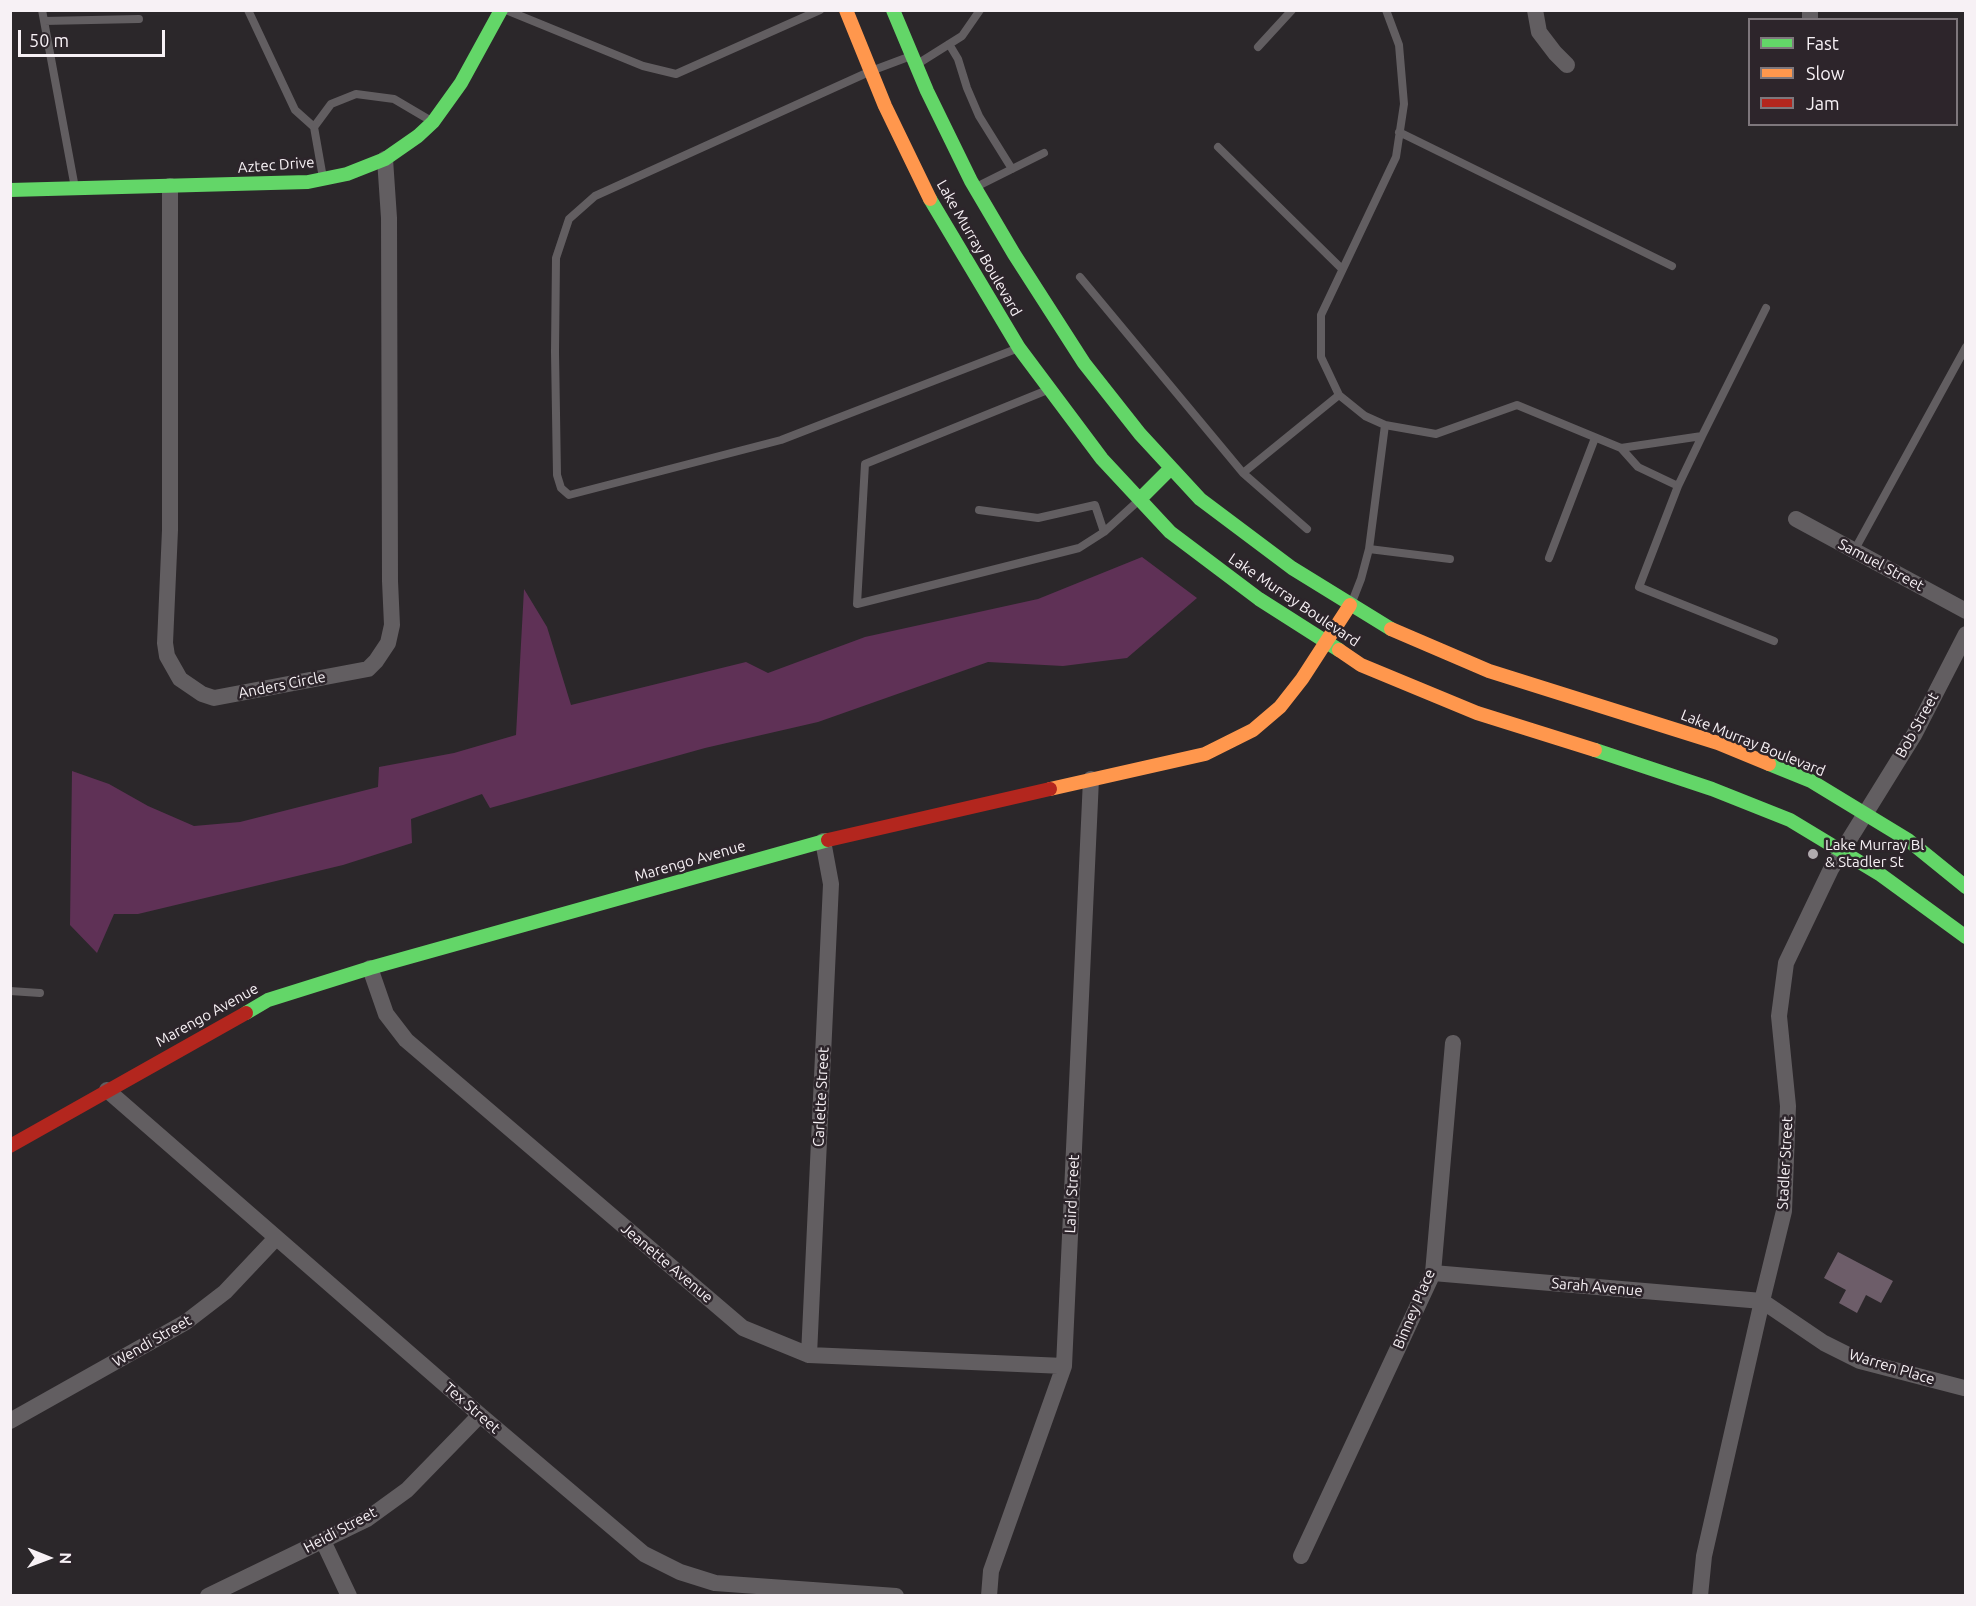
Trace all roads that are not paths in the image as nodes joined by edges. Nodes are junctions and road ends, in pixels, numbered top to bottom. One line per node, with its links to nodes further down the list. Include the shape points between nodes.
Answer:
1 (42, 10): 12 (lane)
2 (248, 10): 19 (lane, via 295,110)
3 (503, 10): 4 (lane, via 643,66 676,74); 18 (main road, Aztec Drive, via 461,83)
4 (820, 10)
5 (846, 10): 17 (main road, Lake Murray Boulevard)
6 (893, 10): 15 (main road, Lake Murray Boulevard)
7 (980, 10): 13 (lane, via 962,36)
8 (1292, 10): 14 (lane)
9 (1386, 10): 20 (lane, via 1399,45 1404,104)
10 (1535, 10): 16 (street, via 1539,32)
11 (140, 19): 12 (lane)
12 (44, 21): 28 (lane)
13 (949, 44): 15 (lane); 24 (lane, via 979,116)
14 (1258, 47)
15 (914, 60): 17 (lane); 27 (main road, Lake Murray Boulevard)
16 (1567, 65)
17 (871, 71): 35 (main road, Lake Murray Boulevard, via 931,201); 35 (lane, via 595,196 569,219 556,258 557,475 561,488 569,495 781,440)
18 (433, 122): 19 (lane, via 394,99 356,93 331,104); 23 (main road, Aztec Drive)
19 (314, 128): 25 (lane)
20 (1399, 132): 30 (lane); 31 (lane, via 1396,157)
21 (1218, 147): 31 (lane)
22 (1044, 153): 24 (lane)
23 (385, 159): 25 (main road, Aztec Drive); 26 (street, Anders Circle, via 389,218 392,625 388,643 368,669 214,698 180,679 167,656 165,643 170,530)
24 (1012, 169): 27 (lane)
25 (324, 179): 26 (main road, Aztec Drive)
26 (170, 186): 28 (main road, Aztec Drive)
27 (975, 188): 42 (main road, Lake Murray Boulevard, via 1084,363)
28 (75, 189): 29 (main road, Aztec Drive)
29 (10, 190)
30 (1672, 266)
31 (1342, 269): 37 (lane, via 1321,315 1321,357)
32 (1080, 277): 43 (lane)
33 (1766, 308): 39 (lane)
34 (1965, 347): 51 (lane)
35 (1019, 348): 36 (main road, Lake Murray Boulevard)
36 (1049, 390): 45 (main road, Lake Murray Boulevard, via 1102,459); 49 (lane, via 865,465 857,604 1079,548)
37 (1339, 395): 38 (lane, via 1365,417); 43 (lane)
38 (1385, 425): 40 (lane, via 1436,434 1517,405); 50 (lane)
39 (1702, 436): 41 (lane); 44 (lane)
40 (1596, 438): 41 (lane); 52 (lane)
41 (1621, 448): 44 (lane, via 1638,467)
42 (1171, 468): 45 (main road); 54 (main road, Lake Murray Boulevard, via 1200,499 1292,568)
43 (1243, 473): 48 (lane)
44 (1678, 486): 57 (lane, via 1638,587)
45 (1140, 499): 49 (lane); 58 (main road, Lake Murray Boulevard, via 1170,532 1259,599)
46 (979, 510): 49 (lane, via 1038,518 1095,505)
47 (1796, 519): 51 (street, Samuel Street)
48 (1307, 529)
49 (1104, 532)
50 (1369, 549): 53 (lane); 54 (lane)
51 (1854, 552): 55 (street, Samuel Street)
52 (1549, 558)
53 (1450, 559)
54 (1350, 605): 58 (main road, Marengo Avenue); 60 (main road, Lake Murray Boulevard, via 1384,626 1489,671 1718,743 1801,777)
55 (1965, 611)
56 (1965, 634): 60 (street, Bob Street, via 1914,735)
57 (1774, 641)
58 (1325, 642): 59 (main road, Marengo Avenue, via 1280,707 1238,740 1205,754); 62 (main road, Lake Murray Boulevard, via 1361,665 1477,713 1712,789 1790,820)
59 (1091, 779): 61 (main road, Marengo Avenue); 75 (street, Laird Street)
60 (1866, 815): 62 (street, Stadler Street); 63 (main road, Lake Murray Boulevard, via 1908,840)
61 (823, 841): 65 (main road, Marengo Avenue); 74 (street, Carlette Street, via 831,884)
62 (1841, 851): 64 (main road, Lake Murray Boulevard, via 1881,875); 73 (street, Stadler Street, via 1786,963 1779,1016 1788,1106 1784,1211)
63 (1965, 887)
64 (1965, 937)
65 (370, 968): 69 (main road, Marengo Avenue, via 268,1000); 74 (street, Jeanette Avenue, via 386,1014 406,1040 744,1328)
66 (10, 991): 67 (lane)
67 (40, 993)
68 (1453, 1043): 72 (street, Binney Place)
69 (107, 1090): 70 (main road, Marengo Avenue); 71 (street, Tex Street)
70 (10, 1146)
71 (276, 1238): 77 (street, Tex Street); 78 (street, Wendi Street, via 225,1292 186,1322)
72 (1433, 1273): 73 (street, Sarah Avenue); 80 (street, Binney Place)
73 (1762, 1301): 76 (street, Warren Place, via 1824,1343 1860,1361); 85 (street, Stadler Street, via 1704,1556)
74 (809, 1355): 75 (street, Jeanette Avenue)
75 (1064, 1366): 84 (street, Laird Street, via 991,1571)
76 (1964, 1388)
77 (480, 1415): 79 (street, Heidi Street, via 407,1490 367,1519); 83 (street, Tex Street, via 628,1542 680,1572 732,1585)
78 (10, 1421)
79 (323, 1540): 81 (street, Heidi Street); 82 (street)
80 (1302, 1556)
81 (208, 1596)
82 (349, 1596)
83 (896, 1596)
84 (989, 1596)
85 (1700, 1596)

